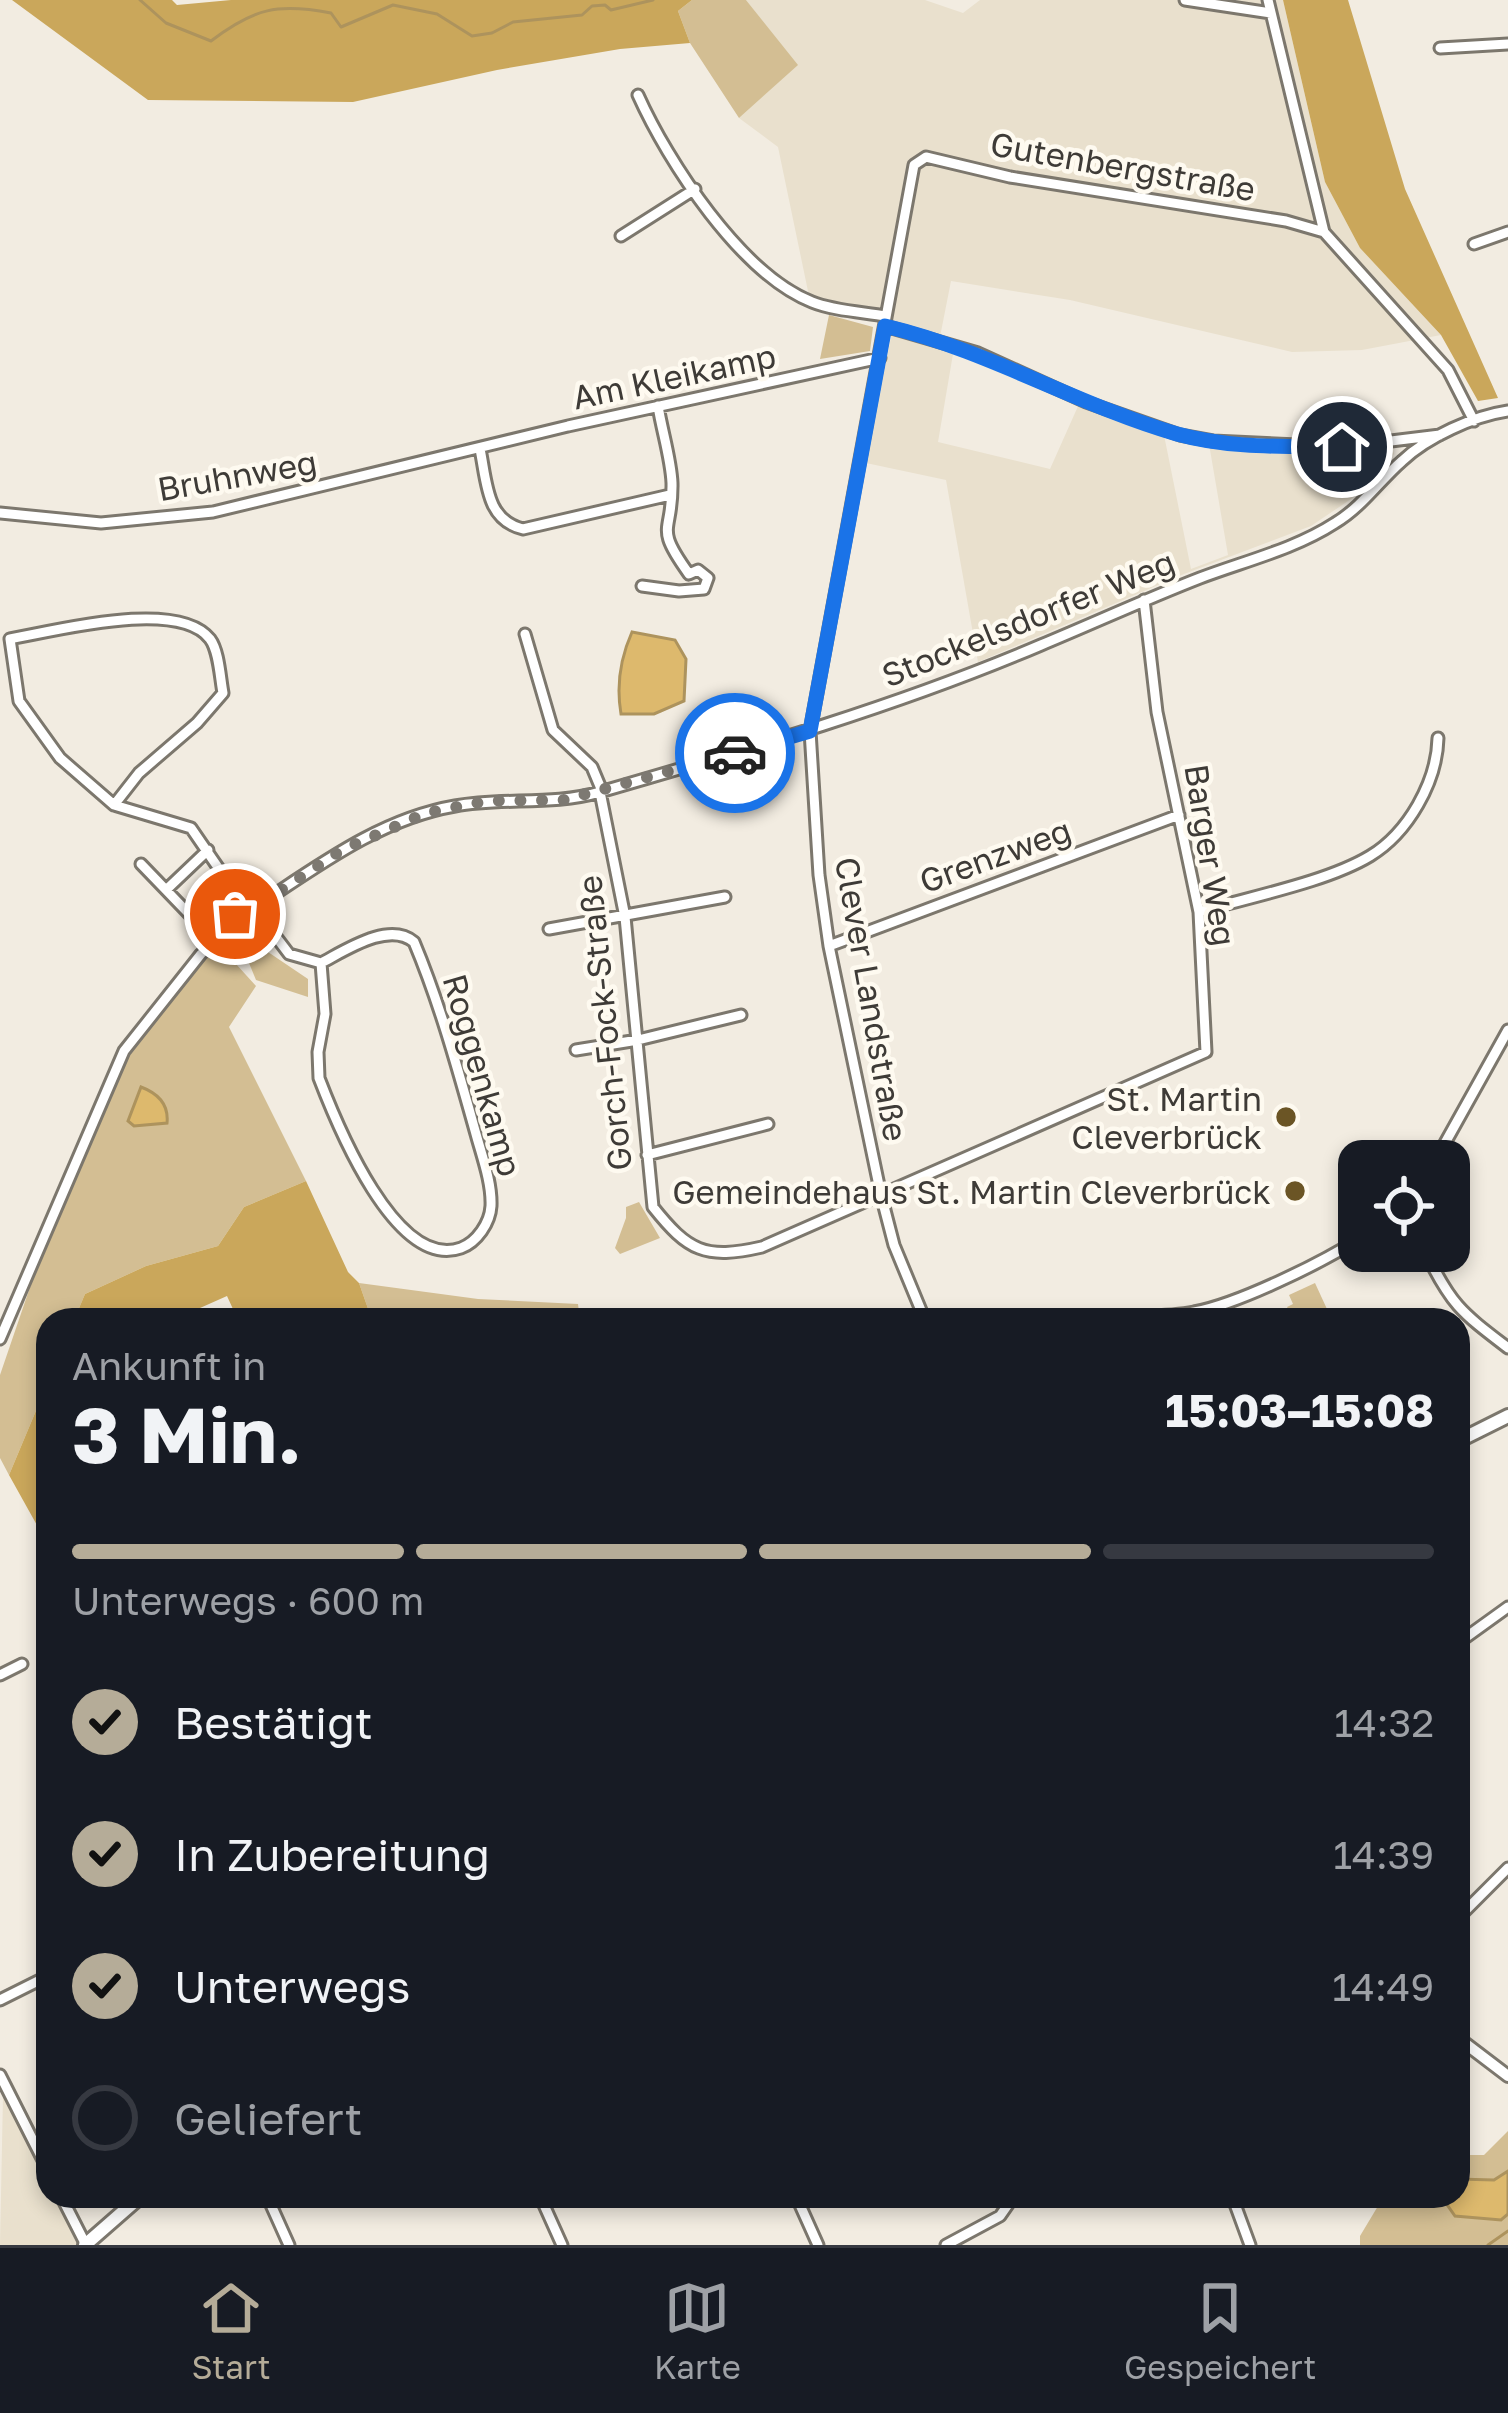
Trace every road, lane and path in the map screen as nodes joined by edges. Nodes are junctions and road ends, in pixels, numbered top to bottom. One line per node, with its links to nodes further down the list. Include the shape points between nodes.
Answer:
1 (1185, 0): 3 (street)
2 (1268, 0): 3 (street)
3 (1271, 14): 9 (street)
4 (1508, 44): 5 (street)
5 (1440, 48)
6 (638, 95): 8 (street)
7 (914, 165): 9 (street, Gutenbergstraße, via 926,157); 13 (street, Clever Landstraße)
8 (695, 189): 11 (street); 13 (street, via 782,284 809,302)
9 (1324, 232): 17 (street, via 1448,370)
10 (1508, 232): 12 (street)
11 (621, 236)
12 (1474, 244)
13 (886, 321): 14 (street, Clever Landstraße); 18 (street, via 1180,435 1342,447)
14 (880, 358): 15 (street, Am Kleikamp); 27 (street, Clever Landstraße)
15 (658, 406): 19 (street, Am Kleikamp); 20 (street)
16 (1508, 411): 17 (street, Stockelsdorfer Weg)
17 (1474, 421): 18 (street, Stockelsdorfer Weg)
18 (1445, 434): 25 (street, Stockelsdorfer Weg, via 1405,458 1336,523)
19 (480, 449): 20 (street, via 494,514 524,530); 21 (street, Bruhnweg, via 213,512 100,524)
20 (670, 495): 22 (street, via 665,531)
21 (0, 513)
22 (689, 574): 24 (street); 24 (street, via 708,578 704,589)
23 (642, 586): 24 (street)
24 (689, 587)
25 (1144, 601): 27 (street, Stockelsdorfer Weg); 31 (street, Barger Weg)
26 (525, 634): 29 (street, via 553,730 592,766)
27 (810, 731): 29 (street, Stockelsdorfer Weg); 44 (street, Clever Landstraße)
28 (1438, 738): 38 (street, via 1430,785 1372,855)
29 (601, 791): 37 (street, Stockelsdorfer Weg, via 426,813 342,850); 40 (street, Gorch-Fock-Straße)
30 (114, 805): 30 (street, via 60,758 19,700 10,639 136,620 192,625 213,644 223,693); 32 (street, via 190,827)
31 (1179, 815): 38 (street, Barger Weg); 44 (street, Grenzweg)
32 (208, 850): 34 (street); 36 (street)
33 (141, 864): 34 (street)
34 (166, 890): 39 (street)
35 (725, 897): 40 (street)
36 (239, 898): 37 (street); 41 (street)
37 (269, 898): 42 (street)
38 (1199, 912): 53 (street, Barger Weg, via 1206,1052)
39 (192, 917)
40 (625, 917): 43 (street); 48 (street, Gorch-Fock-Straße)
41 (238, 921): 42 (street, via 255,930); 60 (street, via 201,954 124,1051)
42 (267, 925): 45 (street, via 289,954)
43 (549, 929)
44 (829, 946): 53 (street, Clever Landstraße)
45 (321, 963): 45 (street, Roggenkamp, via 320,1078 350,1143 390,1218 417,1242 450,1251 466,1246 491,1208 485,1168 414,942 389,934)
46 (741, 1015): 48 (street)
47 (1508, 1030): 51 (street)
48 (638, 1040): 49 (street); 52 (street, Gorch-Fock-Straße)
49 (577, 1050)
50 (768, 1124): 52 (street)
51 (1448, 1140)
52 (647, 1155): 53 (street, Gorch-Fock-Straße, via 653,1207 680,1240 703,1250 762,1247)
53 (880, 1195): 56 (street, Clever Landstraße)
54 (1338, 1249): 57 (street)
55 (1435, 1272): 58 (street)
56 (921, 1308)
57 (1208, 1308)
58 (1456, 1308)
59 (1470, 1319): 61 (street)
60 (0, 1339)
61 (1508, 1348)
62 (1508, 1416): 63 (main road)
63 (1470, 1435)
64 (1508, 1606): 65 (street)
65 (1470, 1634)
66 (22, 1664): 67 (street)
67 (0, 1675)
68 (1508, 1868): 69 (street)
69 (1470, 1906)
70 (36, 1982): 71 (street)
71 (0, 2000)
72 (1470, 2047): 74 (street)
73 (0, 2075): 75 (street)
74 (1508, 2076)
75 (36, 2146)
76 (67, 2208): 83 (street)
77 (127, 2208): 83 (main road)
78 (273, 2208): 84 (street)
79 (545, 2208): 85 (street)
80 (801, 2208): 86 (street)
81 (1006, 2208): 87 (street)
82 (1236, 2208): 88 (street)
83 (85, 2245)
84 (289, 2245)
85 (562, 2245)
86 (818, 2245)
87 (946, 2245)
88 (1250, 2245)

